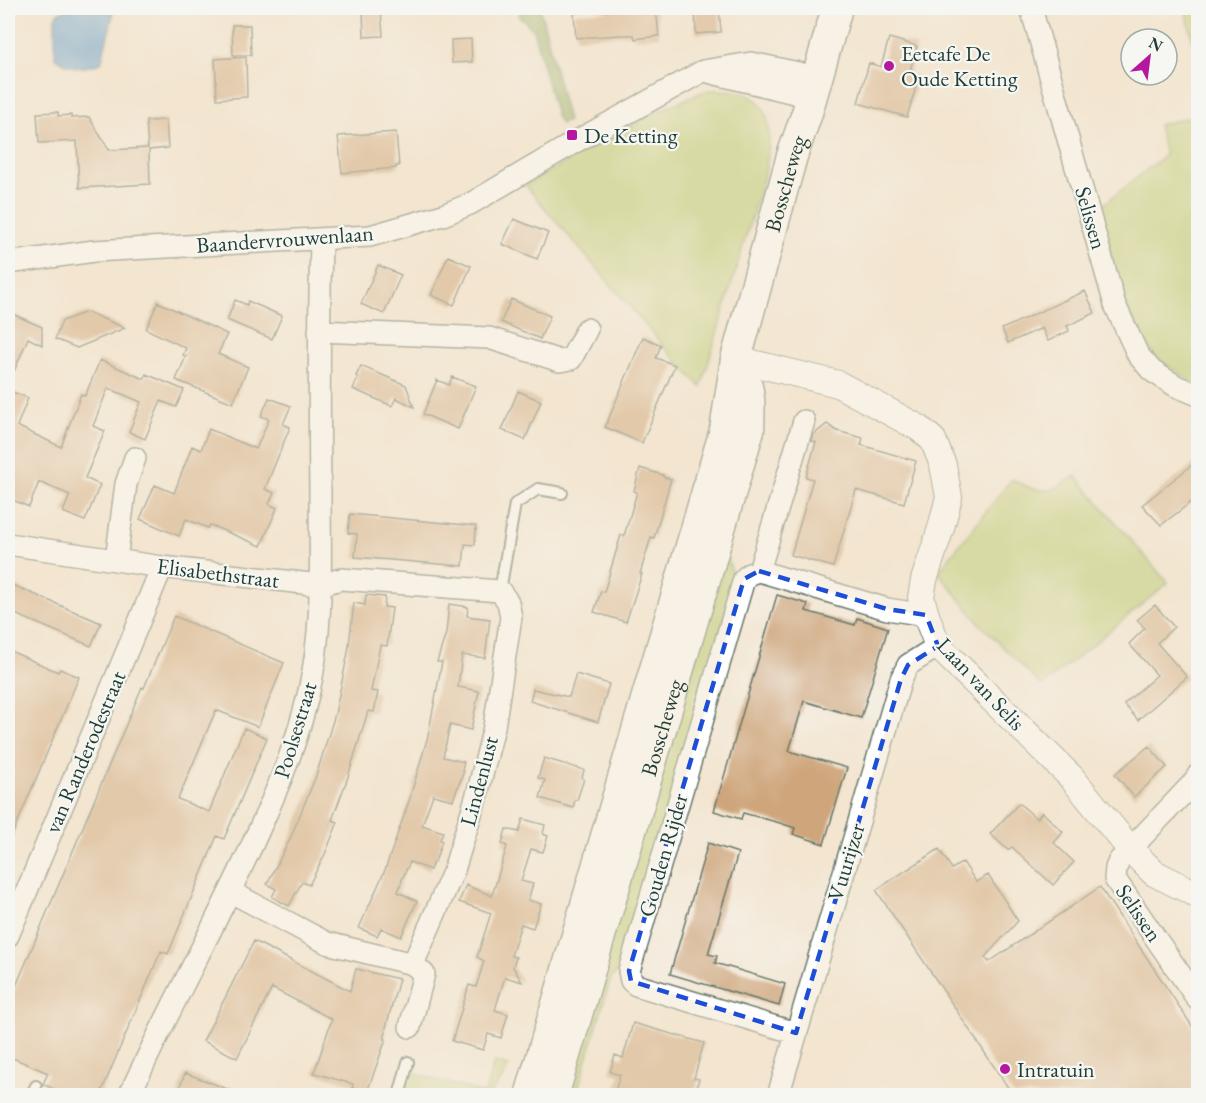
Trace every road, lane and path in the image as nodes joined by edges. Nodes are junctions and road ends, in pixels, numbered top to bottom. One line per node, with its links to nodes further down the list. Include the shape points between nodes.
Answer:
1 (837, 8): 3 (main road, Bosscheweg)
2 (1030, 8): 9 (street, Selissen, via 1114,305 1138,355 1152,371)
3 (814, 87): 4 (street, Baandervrouwenlaan, via 751,63 703,71 470,204 370,236); 8 (main road, Bosscheweg)
4 (321, 240): 5 (street, Baandervrouwenlaan, via 94,251); 7 (street, Poolsestraat)
5 (8, 263)
6 (587, 329): 7 (street, via 571,358 560,360 489,338)
7 (319, 332): 17 (street, Poolsestraat)
8 (736, 359): 19 (street, Laan van Selis, via 838,384 919,428 933,440 949,497 924,580 921,597); 33 (main road, Bosscheweg, via 725,430); 34 (main road, Bosscheweg, via 748,384 748,430)
9 (1198, 395)
10 (804, 421): 16 (street, Gouden Rijder)
11 (135, 458): 14 (street, via 126,484)
12 (562, 494): 18 (lane, via 538,489 515,504)
13 (8, 544): 14 (street, Elisabethstraat)
14 (116, 560): 15 (street, Elisabethstraat)
15 (162, 567): 17 (street, Elisabethstraat); 25 (street, van Randerodestraat)
16 (759, 571): 19 (street, via 887,609); 29 (street, Gouden Rijder, via 744,579 629,971 636,985)
17 (320, 585): 18 (street, via 341,579); 23 (street, Poolsestraat, via 318,642 301,720 279,784)
18 (500, 591): 26 (street, Lindenlust, via 508,602 511,617 494,727 459,856)
19 (926, 615): 20 (street, Laan van Selis)
20 (938, 646): 22 (street, Laan van Selis, via 1072,778); 29 (street, Vuurijzer, via 908,665 901,680)
21 (1198, 775): 22 (street, Selissen)
22 (1130, 849): 24 (street, Laan van Selis, via 1154,873); 27 (street, Selissen, via 1119,861 1115,879)
23 (231, 892): 26 (street, via 327,943); 31 (street, Poolsestraat)
24 (1198, 895)
25 (8, 936)
26 (413, 964): 28 (street, via 424,974)
27 (1198, 1000)
28 (410, 1027)
29 (796, 1033): 35 (street, Vuurijzer)
30 (408, 1062): 32 (lane)
31 (129, 1095)
32 (399, 1095)
33 (530, 1095)
34 (553, 1095)
35 (778, 1095)

